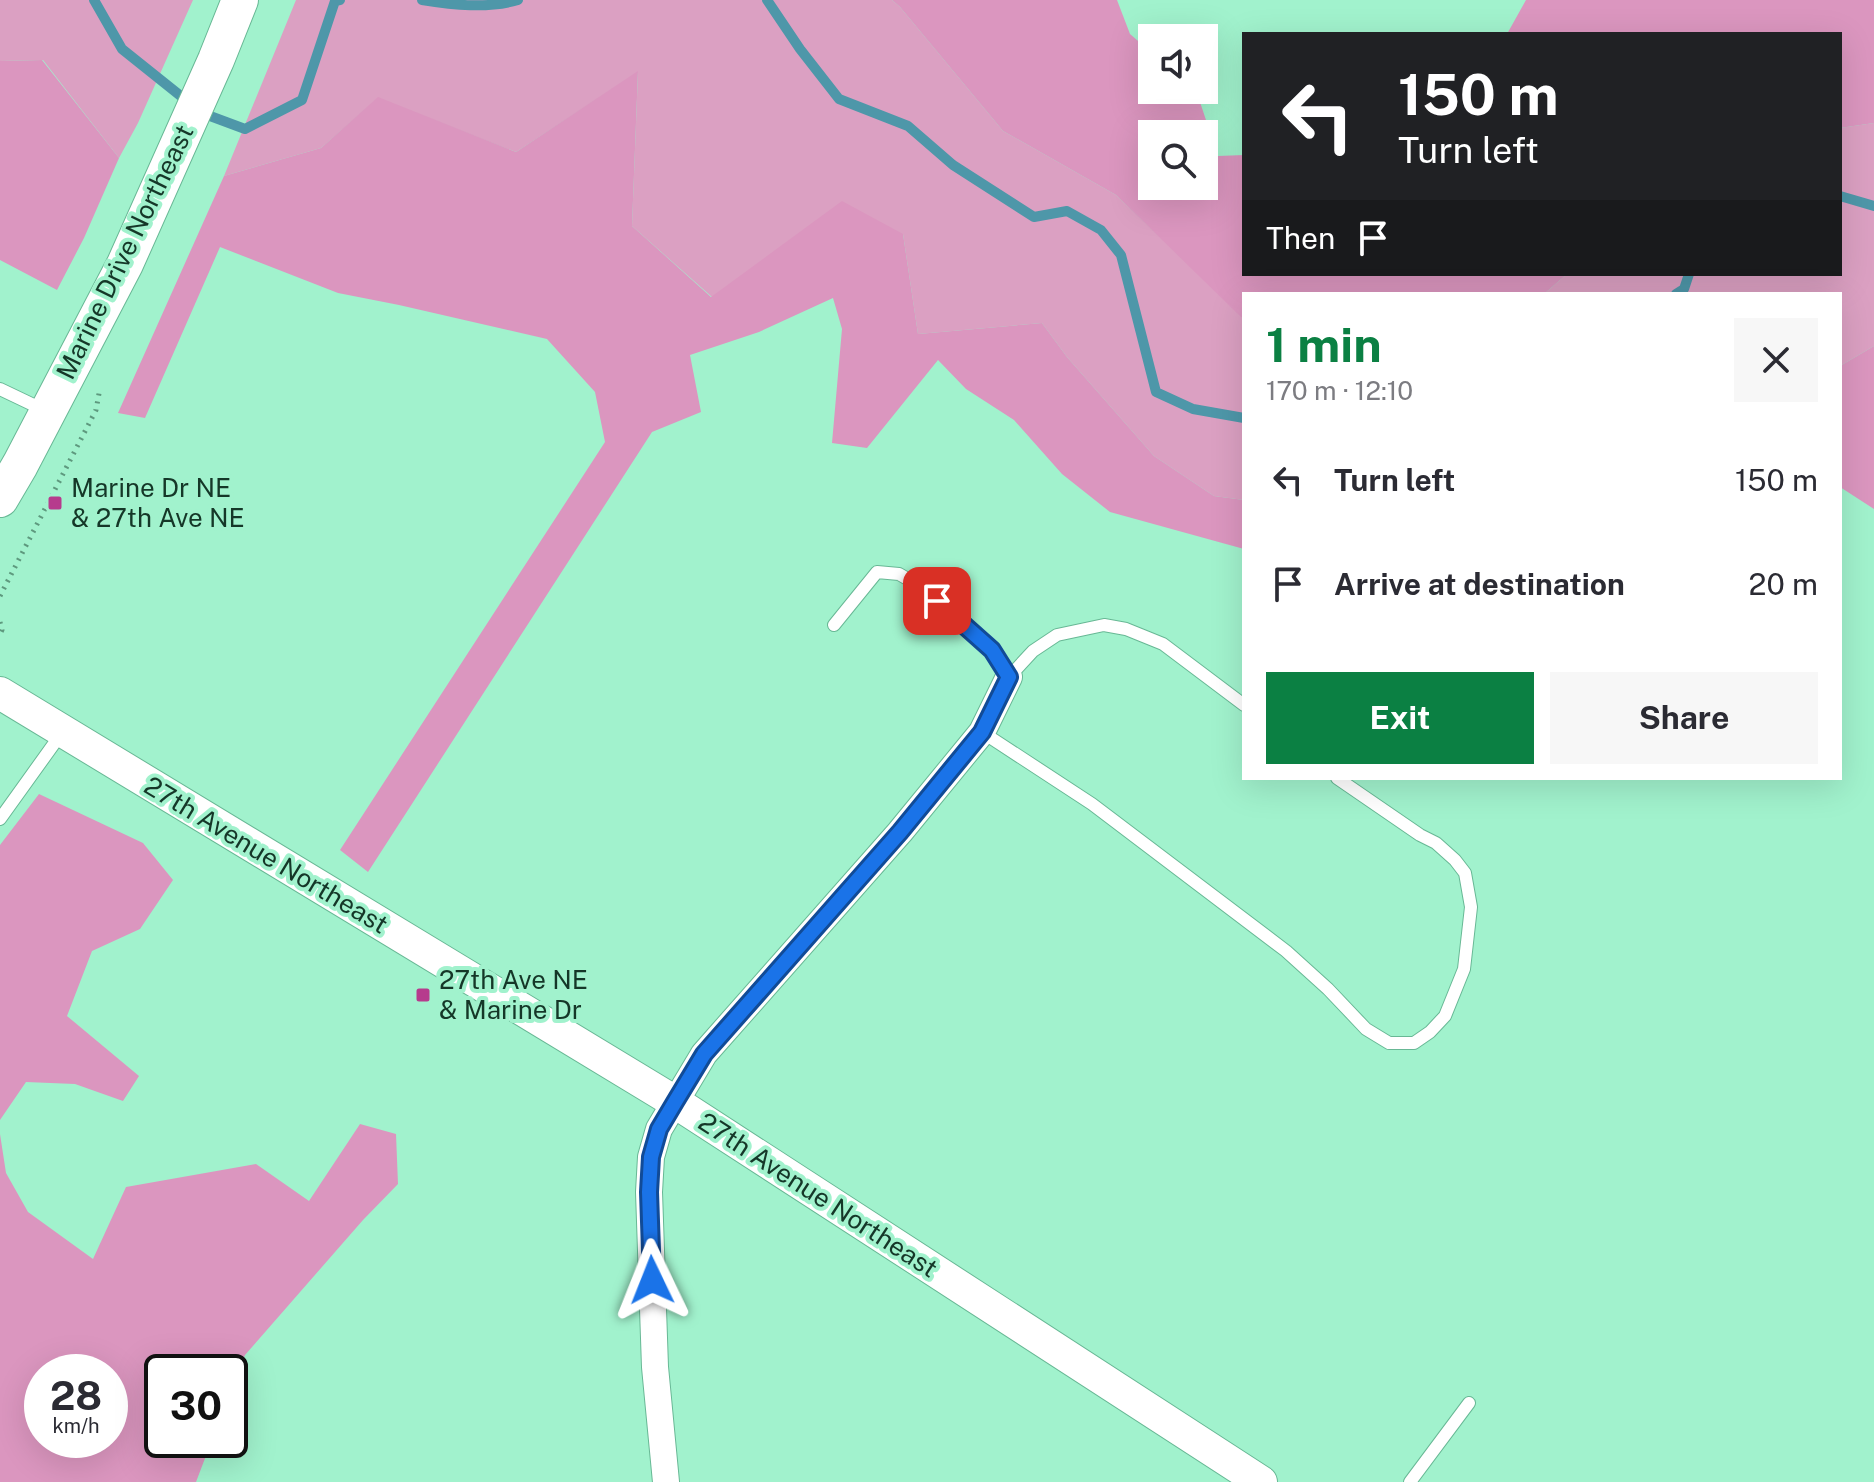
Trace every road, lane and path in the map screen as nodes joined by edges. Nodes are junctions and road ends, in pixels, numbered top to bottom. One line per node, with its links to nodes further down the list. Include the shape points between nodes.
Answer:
1 (240, 0): 3 (main road, Marine Drive Northeast, via 125,264)
2 (0, 389): 3 (lane)
3 (48, 412): 4 (main road, Marine Drive Northeast)
4 (0, 499)
5 (0, 622): 7 (path)
6 (834, 625): 8 (lane, via 877,572 899,574 992,650)
7 (0, 634)
8 (1009, 677): 10 (lane, via 1057,635 1104,625 1163,644); 12 (street)
9 (0, 693): 11 (street, 27th Avenue Northeast)
10 (1242, 703)
11 (63, 731): 14 (lane); 15 (street, 27th Avenue Northeast)
12 (982, 732): 13 (lane, via 1092,804 1286,951 1366,1029 1389,1043 1414,1043 1445,1016 1464,969 1471,907 1465,873 1436,843); 15 (street, via 704,1054)
13 (1340, 780)
14 (0, 819)
15 (675, 1102): 17 (street, via 659,1129 649,1192 655,1367); 18 (street, 27th Avenue Northeast)
16 (1469, 1403): 19 (lane)
17 (666, 1482)
18 (1261, 1482)
19 (1410, 1482)

